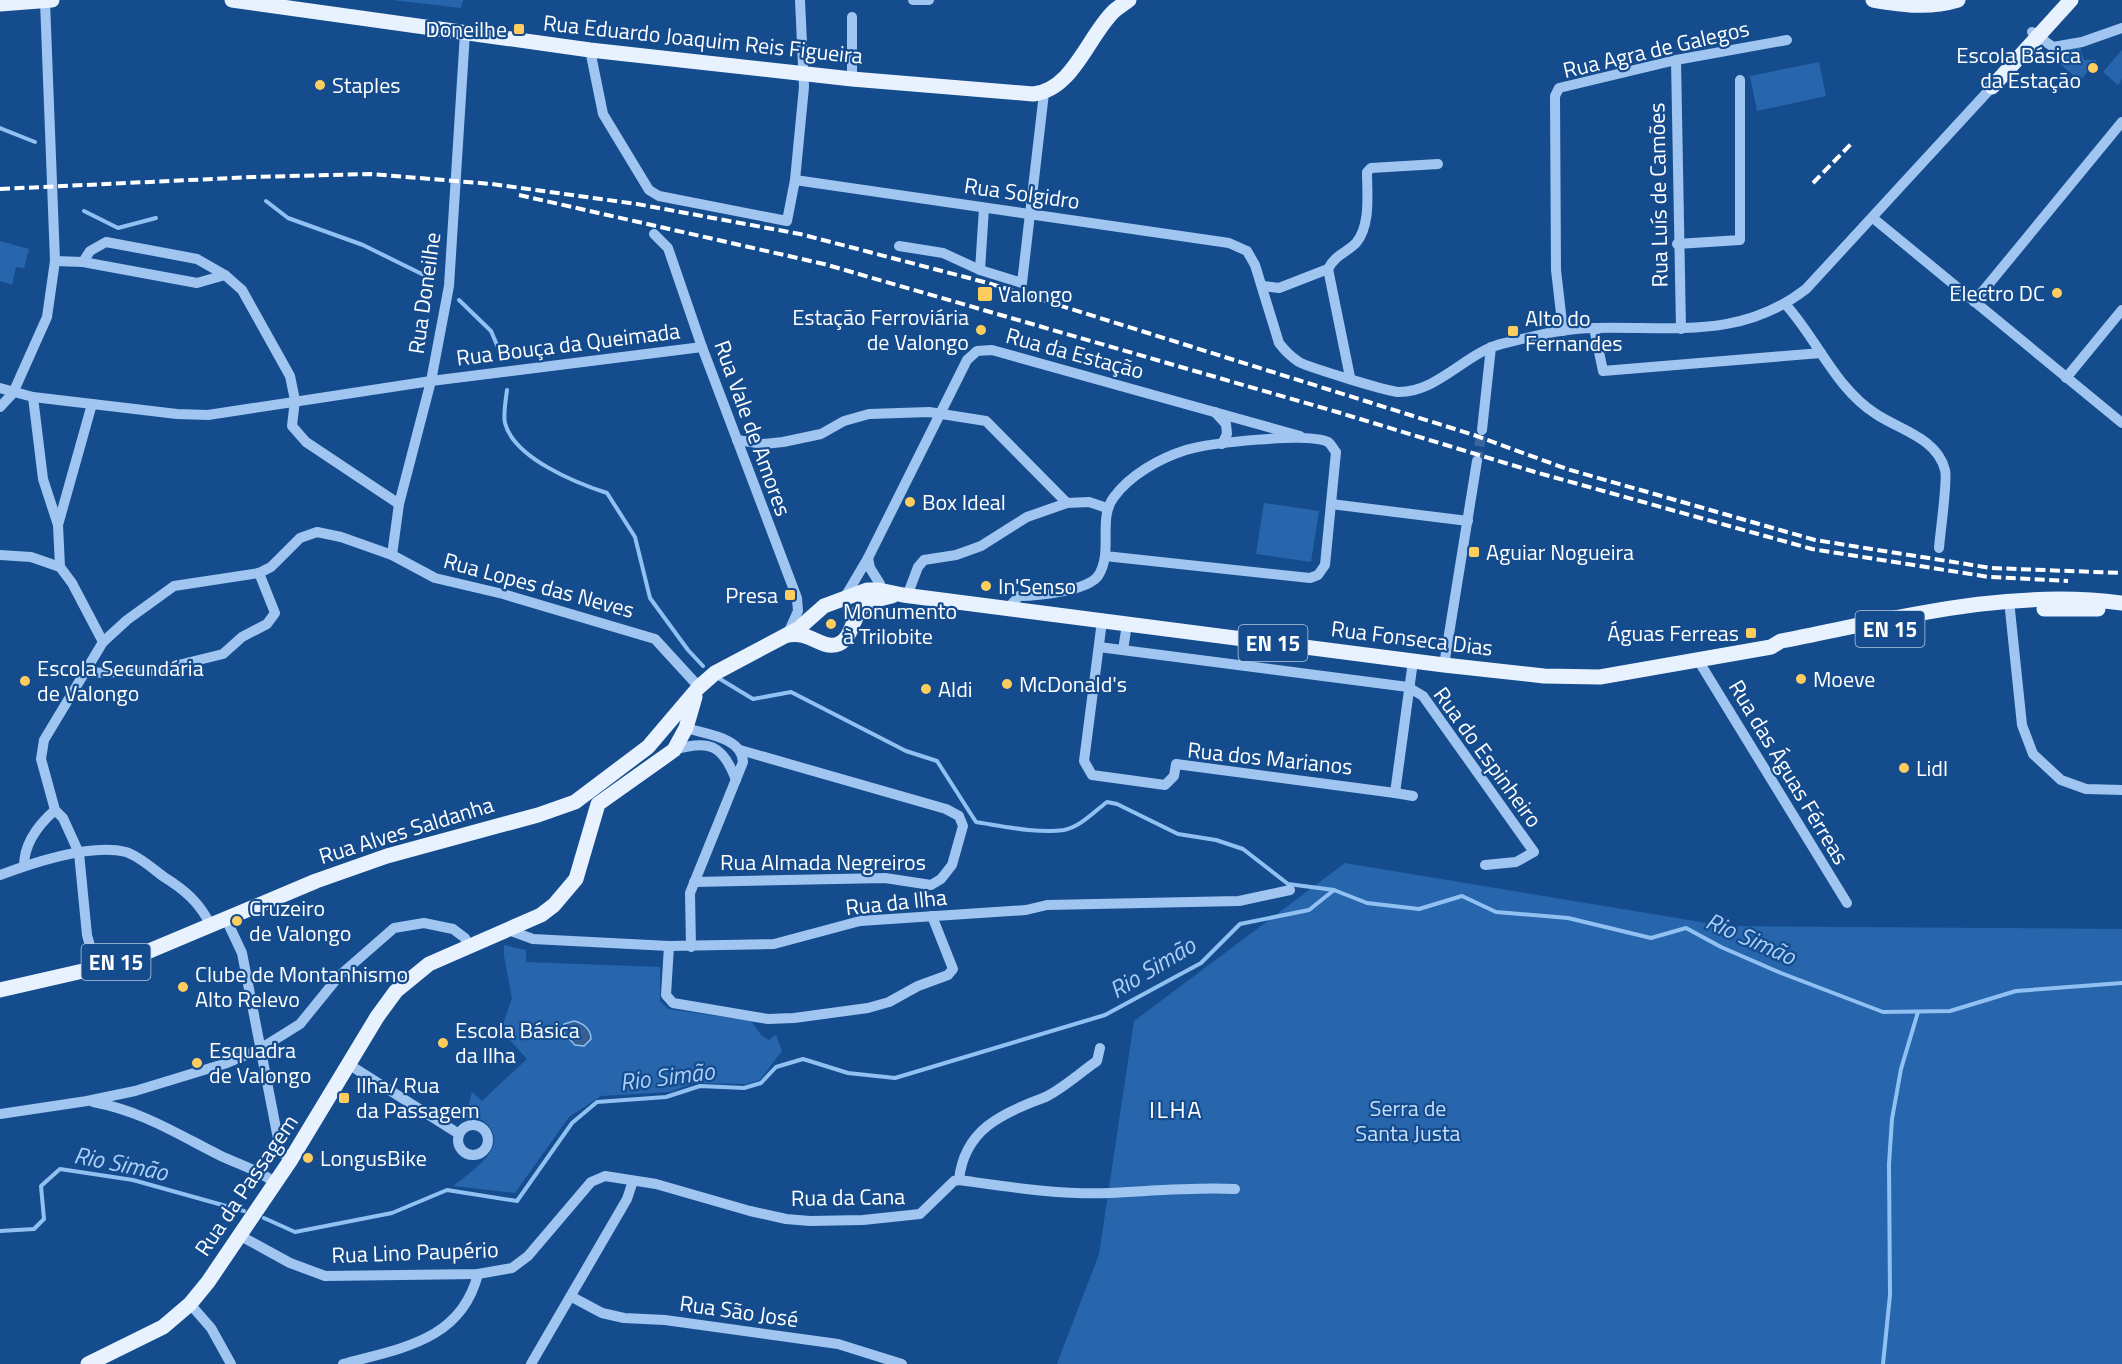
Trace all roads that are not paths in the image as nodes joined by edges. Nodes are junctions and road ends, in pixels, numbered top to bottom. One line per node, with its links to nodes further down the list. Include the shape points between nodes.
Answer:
1 (52, 0): 11 (main road)
2 (232, 0): 15 (main road, Rua Eduardo Joaquim Reis Figueira)
3 (800, 0): 20 (street)
4 (913, 0): 5 (street)
5 (929, 0)
6 (1129, 0): 24 (main road, via 1113,11 1059,84)
7 (1873, 0): 8 (main road, via 1911,7)
8 (1958, 0)
9 (2058, 0): 16 (main road)
10 (2071, 0): 16 (main road)
11 (45, 1): 12 (main road); 34 (street)
12 (0, 4)
13 (852, 17): 21 (street)
14 (2122, 28): 16 (street, via 2053,47)
15 (465, 33): 18 (main road, Rua Eduardo Joaquim Reis Figueira); 51 (street, Rua Doneilhe, via 449,286)
16 (2035, 34): 23 (main road)
17 (1787, 40): 19 (street, Rua Agra de Galegos)
18 (590, 50): 20 (main road, Rua Eduardo Joaquim Reis Figueira); 27 (street, via 603,114 649,190 659,196 787,221)
19 (1676, 60): 32 (street, Rua Luís de Camões); 45 (street, Rua Agra de Galegos, via 1560,88 1555,96 1556,270)
20 (802, 74): 21 (main road, Rua Eduardo Joaquim Reis Figueira); 27 (street)
21 (852, 79): 24 (main road, Rua Eduardo Joaquim Reis Figueira)
22 (1740, 80): 32 (street, via 1740,240)
23 (1992, 87): 30 (street, Rua Solgidro)
24 (1044, 93): 29 (street)
25 (2122, 122): 40 (street)
26 (1438, 164): 36 (street, via 1371,168 1367,172 1363,232 1355,244 1334,258)
27 (795, 180): 28 (street, Rua Solgidro)
28 (984, 208): 29 (street, Rua Solgidro); 37 (street)
29 (1030, 214): 37 (street, via 1022,283); 39 (street, Rua Solgidro, via 1229,243 1246,251)
30 (1873, 218): 40 (street); 41 (street, Rua Solgidro, via 1806,290)
31 (654, 234): 46 (street, Rua Vale de Amores, via 668,248)
32 (1677, 244): 44 (street, Rua Luís de Camões)
33 (899, 246): 37 (street, via 943,254)
34 (55, 261): 35 (street); 53 (street, via 47,317)
35 (83, 262): 38 (street, via 197,284); 38 (street, via 90,251 106,242 197,259)
36 (1328, 269): 39 (street, via 1279,288); 49 (street)
37 (980, 270)
38 (225, 275): 55 (street, via 242,290 290,376)
39 (1263, 286): 49 (street, Rua Solgidro, via 1279,343 1287,354 1301,363)
40 (1974, 302): 50 (street)
41 (1786, 304): 44 (street, Rua Solgidro, via 1754,318 1718,327); 48 (street)
42 (2122, 310): 50 (street)
43 (1594, 328): 44 (street, Rua Solgidro); 45 (street, Rua Solgidro); 48 (street, via 1604,371)
44 (1681, 329)
45 (1563, 331): 47 (street, Rua Solgidro)
46 (702, 347): 51 (street, Rua Bouça da Queimada); 63 (street, Rua Vale de Amores)
47 (1491, 347): 49 (street, Rua Solgidro, via 1413,391 1395,392); 61 (street)
48 (1821, 353): 72 (street, via 1856,398 1933,448 1946,471)
49 (1350, 377)
50 (2066, 378): 60 (street)
51 (431, 381): 55 (street, Rua Bouça da Queimada); 67 (street, Rua Doneilhe)
52 (0, 388): 53 (street, Rua Bouça da Queimada)
53 (13, 393): 54 (street, Rua Bouça da Queimada); 57 (street)
54 (33, 397): 56 (street, Rua Bouça da Queimada); 71 (street, via 43,479)
55 (295, 400): 56 (street, Rua Bouça da Queimada, via 208,415); 67 (street, via 292,426 306,442)
56 (92, 404): 71 (street)
57 (0, 407)
58 (1215, 412): 59 (street, Rua da Estação, via 992,350 977,351 967,360); 62 (street, Rua da Estação); 64 (street, via 1226,424)
59 (938, 416): 63 (street, via 929,412 869,414 844,421 821,434 783,442); 66 (street, via 986,421); 76 (street, Rua da Estação)
60 (2122, 423)
61 (1482, 430)
62 (1309, 439): 64 (street); 68 (street, Rua da Estação, via 1328,442 1336,452)
63 (737, 440): 84 (street, Rua Vale de Amores)
64 (1222, 444): 69 (street, via 1160,460 1132,478)
65 (1478, 461): 70 (street)
66 (1067, 503): 69 (street, via 1089,502); 82 (street, via 1027,517 981,546 924,560)
67 (399, 504): 74 (street, Rua Doneilhe)
68 (1331, 504): 70 (street); 75 (street, Rua da Estação, via 1325,565 1310,578)
69 (1107, 508): 75 (street)
70 (1468, 521): 100 (street)
71 (58, 525): 77 (street)
72 (1939, 548)
73 (0, 555): 77 (street, via 31,557)
74 (392, 555): 78 (street, Rua Lopes das Neves, via 317,532 300,538 271,567); 102 (street, Rua Lopes das Neves, via 435,578 655,639)
75 (1105, 556): 87 (street, via 1097,577 1087,583 1045,596 1019,596)
76 (868, 558): 79 (street); 80 (street, Rua da Estação)
77 (60, 567): 95 (street)
78 (259, 573): 95 (street, Rua Lopes das Neves, via 174,586); 101 (street, via 275,612 267,624 242,637 223,654 154,670)
79 (873, 573): 80 (street); 81 (street)
80 (859, 574): 83 (street, Rua da Estação)
81 (882, 588): 82 (main road, Rua Fonseca Dias); 83 (main road, Rua Fonseca Dias); 90 (street, via 874,596 862,599)
82 (905, 596): 87 (main road, Rua Fonseca Dias); 90 (main road, Rua Fonseca Dias, via 872,601)
83 (844, 597): 89 (main road, Rua Fonseca Dias)
84 (798, 601): 89 (street); 89 (street); 93 (street, via 796,621)
85 (2122, 603): 86 (main road, Rua Fonseca Dias / EN 15, via 2089,600)
86 (2003, 606): 88 (main road, Rua Fonseca Dias / EN 15); 98 (main road, Rua Fonseca Dias / EN 15, via 1781,649 1771,647); 110 (street, via 2022,725 2033,754 2061,780 2086,789)
87 (1009, 608): 91 (main road, Rua Fonseca Dias)
88 (2122, 612)
89 (817, 614): 90 (main road, via 843,608); 93 (main road, Rua Fonseca Dias); 94 (main road)
90 (854, 620): 94 (main road, Rua Fonseca Dias, via 846,638 835,645)
91 (1102, 621): 92 (main road, Rua Fonseca Dias / EN 15); 96 (street, Rua dos Marianos)
92 (1127, 624): 97 (street); 99 (main road, Rua Fonseca Dias / EN 15)
93 (784, 637): 94 (main road, Rua Fonseca Dias, via 799,633); 102 (main road, Rua Fonseca Dias, via 715,674)
94 (817, 639)
95 (103, 642): 101 (street, Rua Lopes das Neves)
96 (1099, 647): 97 (street); 111 (street, Rua dos Marianos, via 1084,761 1092,775 1165,785 1174,776 1176,764)
97 (1123, 651): 103 (street)
98 (1698, 660): 100 (main road, Rua Fonseca Dias / EN 15, via 1575,679); 122 (street, Rua das Águas Férreas)
99 (1413, 661): 100 (main road, Rua Fonseca Dias / EN 15); 103 (street)
100 (1444, 665)
101 (86, 673): 115 (street, Rua Lopes das Neves, via 44,740 41,759)
102 (699, 687): 104 (main road); 105 (main road, Rua Fonseca Dias)
103 (1408, 687): 111 (street); 117 (street, Rua do Espinheiro, via 1423,696 1534,852 1516,862)
104 (686, 728): 105 (main road, via 672,730); 106 (main road); 107 (street, via 728,741)
105 (648, 747): 109 (main road, Rua Fonseca Dias)
106 (674, 750): 108 (street, via 694,745 718,750 729,762); 114 (main road)
107 (740, 750): 108 (street, via 743,762); 120 (street, Rua Almada Negreiros, via 946,809 959,816 963,826 952,864 931,885 885,878)
108 (736, 780): 120 (street)
109 (598, 786): 113 (main road, Rua Alves Saldanha)
110 (2122, 790)
111 (1395, 793): 112 (street, Rua dos Marianos)
112 (1413, 795)
113 (584, 796): 114 (main road, via 596,797); 124 (main road, Rua Alves Saldanha, via 538,815 387,856)
114 (598, 804): 126 (main road, Rua da Passagem, via 576,879 541,915)
115 (55, 810): 116 (street, Rua Lopes das Neves, via 63,818); 118 (street, via 32,837 24,853)
116 (79, 854): 118 (street); 125 (street, via 110,850 128,853 188,892); 130 (street, Rua Lopes das Neves, via 87,935)
117 (1485, 865)
118 (24, 866): 119 (street)
119 (0, 875)
120 (694, 882): 129 (street, via 690,893)
121 (1290, 890): 123 (street, Rua da Ilha, via 1239,901 1047,905)
122 (1847, 903)
123 (932, 916): 128 (street, via 953,969 948,975 868,1008 794,1018 768,1019 673,1003 666,995); 129 (street, Rua da Ilha, via 860,921 774,944)
124 (226, 919): 125 (main road, EN 15); 133 (street, via 242,953)
125 (211, 926): 130 (main road, EN 15)
126 (508, 930): 127 (main road, Rua da Passagem); 128 (street, Rua da Ilha, via 532,939)
127 (468, 945): 133 (street, via 453,929 424,923 394,928 339,976 300,1024); 134 (main road, Rua da Passagem, via 411,976 376,1017)
128 (669, 946): 129 (street, Rua da Ilha)
129 (691, 946)
130 (96, 968): 131 (main road, EN 15)
131 (0, 990)
132 (1100, 1048): 139 (street, via 1097,1060 1044,1098 1032,1100 993,1122 971,1140)
133 (260, 1049): 135 (street, via 135,1091); 138 (street, via 280,1149)
134 (348, 1064): 137 (street); 138 (main road, Rua da Passagem)
135 (87, 1101): 136 (street); 141 (street, via 140,1114)
136 (0, 1114)
137 (459, 1134)
138 (290, 1161): 141 (main road, Rua da Passagem)
139 (959, 1180): 140 (street, Rua da Cana, via 920,1214 810,1221 759,1213); 142 (street, via 1038,1192)
140 (633, 1181): 144 (street, Rua Lino Paupério, via 605,1176 591,1182 528,1256 512,1268); 145 (street, via 627,1199)
141 (275, 1183): 143 (main road, Rua da Passagem)
142 (1235, 1189)
143 (239, 1235): 144 (street, Rua Lino Paupério, via 290,1263 326,1276); 146 (main road, Rua da Passagem)
144 (478, 1274): 149 (street, via 474,1289 450,1325 421,1342)
145 (572, 1297): 150 (street); 151 (street, Rua São José, via 602,1313 624,1318 838,1344)
146 (190, 1304): 147 (main road, Rua da Passagem, via 163,1327); 148 (street, via 211,1328)
147 (88, 1364)
148 (231, 1364)
149 (343, 1364)
150 (531, 1364)
151 (903, 1364)

